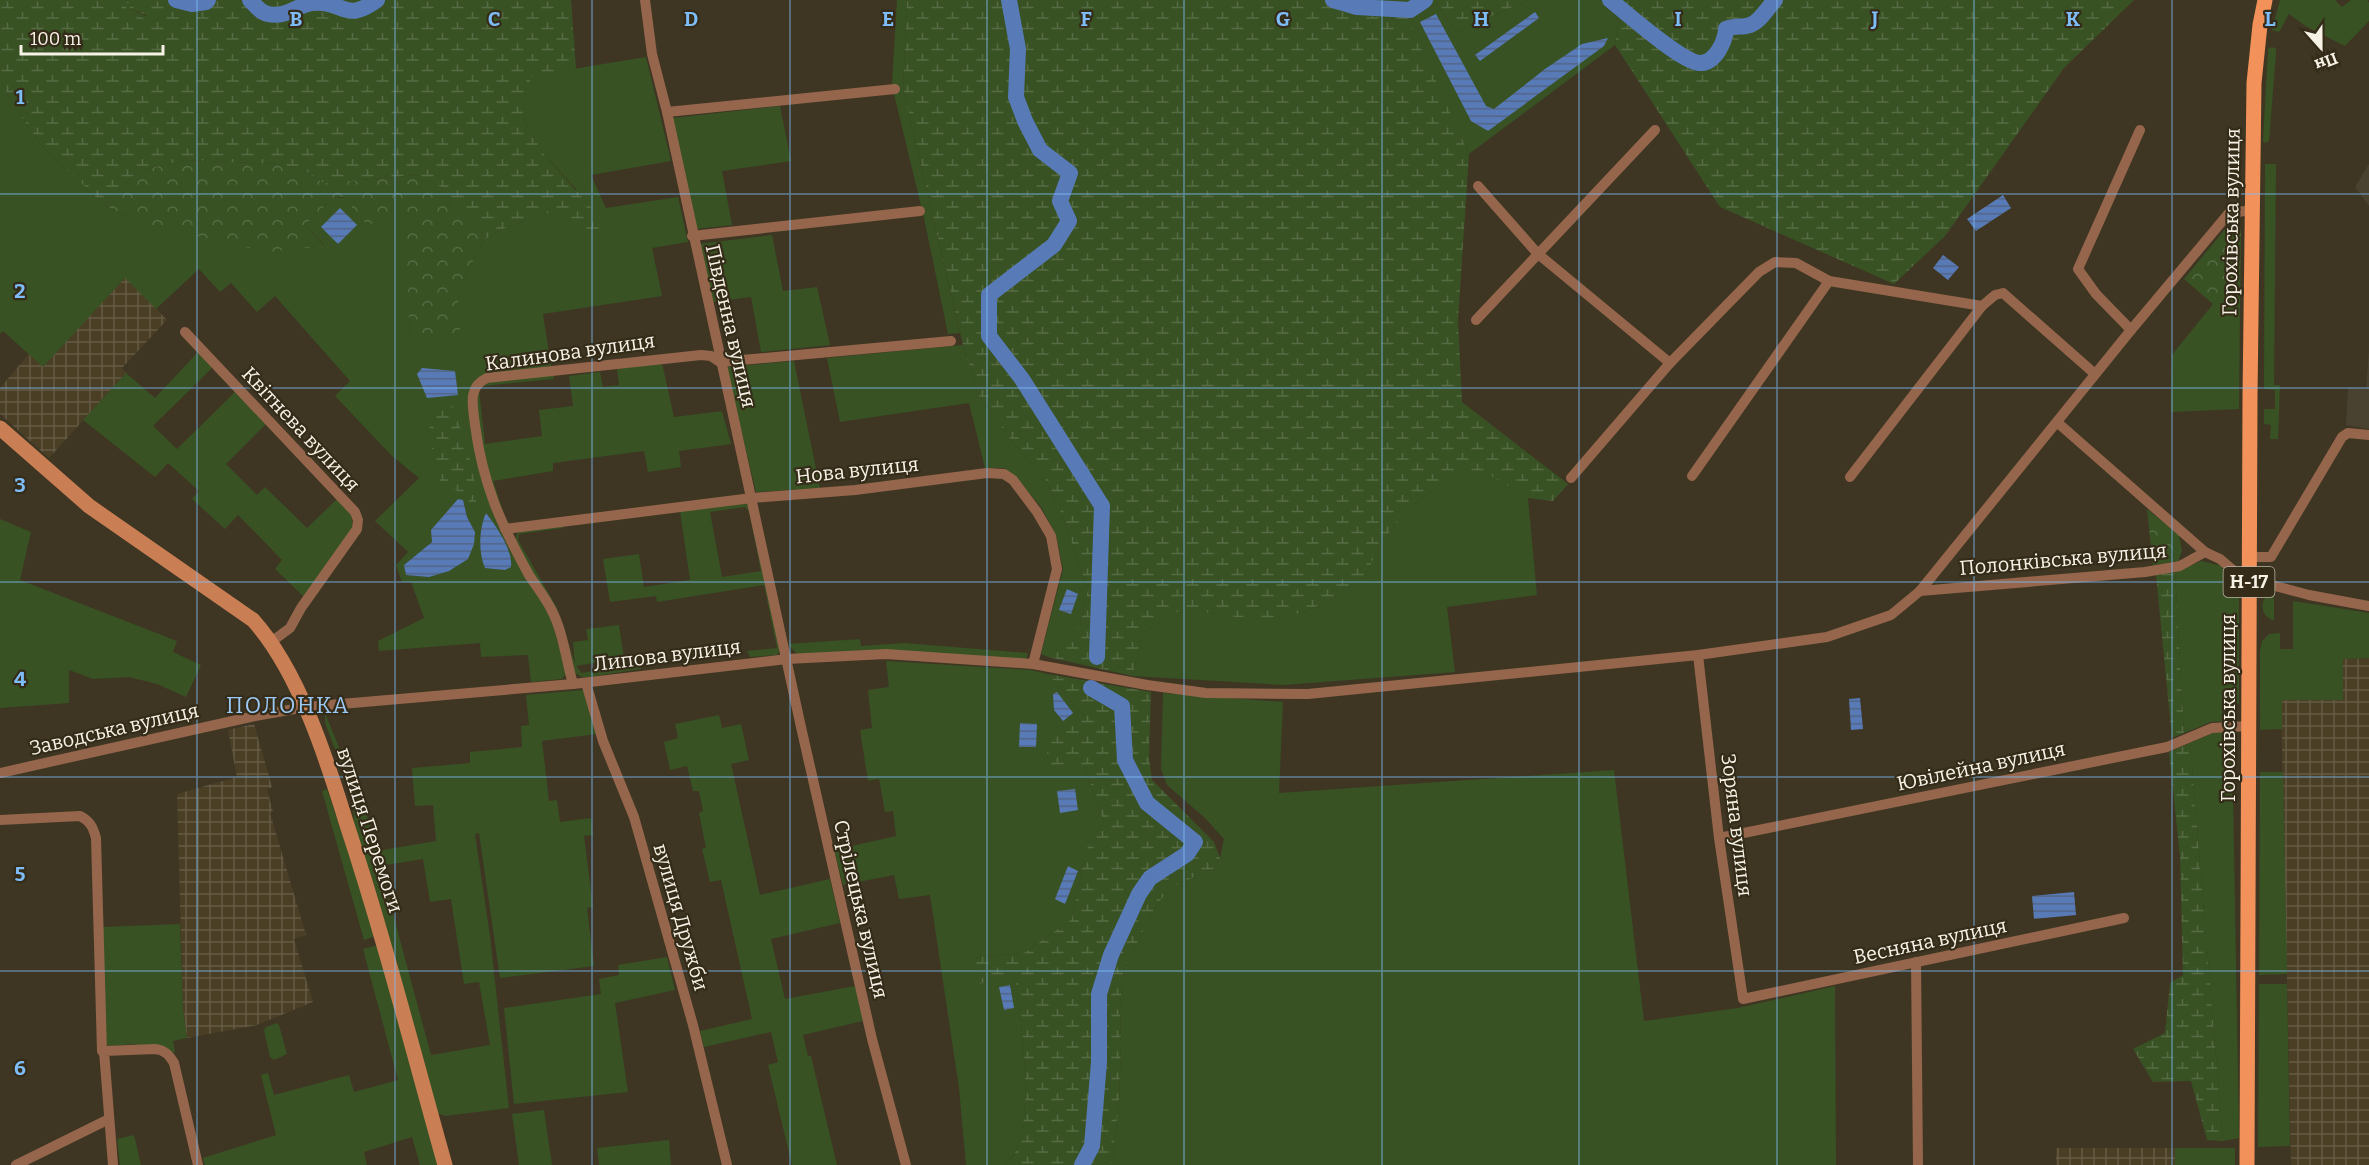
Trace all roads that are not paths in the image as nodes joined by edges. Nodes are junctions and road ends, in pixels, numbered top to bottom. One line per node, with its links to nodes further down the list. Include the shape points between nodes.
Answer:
1 (645, 0): 4 (street, Південна вулиця, via 652,54)
2 (2265, 0): 8 (main road, Горохівська вулиця / Н-17, via 2254,83)
3 (895, 89): 4 (street)
4 (667, 112): 10 (street, Південна вулиця)
5 (1655, 130): 11 (street)
6 (2140, 130): 15 (street, via 2078,269)
7 (1478, 186): 11 (street)
8 (2253, 210): 15 (street, Липова вулиця, via 2229,213); 30 (main road, Горохівська вулиця / Н-17)
9 (920, 211): 10 (street)
10 (693, 236): 18 (street, Південна вулиця)
11 (1538, 254): 14 (street); 19 (street)
12 (1829, 281): 13 (street); 19 (street, via 1796,263 1775,262 1759,272); 24 (street)
13 (1982, 306): 20 (street, via 2003,293); 25 (street)
14 (1476, 320)
15 (2130, 330): 20 (street, Липова вулиця)
16 (184, 332): 34 (street, Квітнева вулиця, via 355,512 358,520 357,529 290,628)
17 (951, 341): 18 (street, Калинова вулиця)
18 (720, 362): 27 (street, Південна вулиця); 28 (street, Калинова вулиця, via 701,355 479,381 472,401 479,456 491,499)
19 (1670, 363): 26 (street)
20 (2095, 374): 21 (street, Липова вулиця)
21 (2058, 423): 29 (street); 32 (street, Липова вулиця)
22 (0, 428): 34 (main road, вулиця Перемоги, via 89,506 253,620)
23 (2369, 435): 30 (street, via 2348,433 2342,437 2271,557)
24 (1692, 476)
25 (1850, 477)
26 (1572, 478)
27 (752, 498): 28 (street, Нова вулиця); 36 (street, Південна вулиця); 37 (street, Нова вулиця, via 1004,474 1013,480 1051,536 1057,569)
28 (505, 529): 39 (street, Калинова вулиця, via 552,611)
29 (2205, 552): 31 (street); 32 (street, Полонківська вулиця, via 2180,566 2145,572)
30 (2249, 556): 31 (main road, Горохівська вулиця / Н-17)
31 (2249, 579): 33 (street); 41 (main road, Горохівська вулиця / Н-17)
32 (1920, 591): 35 (street, Липова вулиця, via 1891,615 1827,637)
33 (2369, 606)
34 (271, 642): 40 (main road, вулиця Перемоги)
35 (1698, 655): 37 (street, Липова вулиця, via 1308,694 1206,693); 44 (street, Зоряна вулиця)
36 (787, 659): 37 (street, Липова вулиця, via 886,654); 38 (street, Липова вулиця); 55 (street, Стрілецька вулиця, via 872,1039)
37 (1033, 664)
38 (586, 683): 39 (street, Липова вулиця); 54 (street, вулиця Дружби, via 603,741 634,817 693,1025)
39 (573, 684): 40 (street, Липова вулиця)
40 (306, 707): 42 (street, Заводська вулиця); 53 (main road, вулиця Перемоги, via 335,785 381,934)
41 (2249, 726): 44 (street, Ювілейна вулиця, via 2212,728 2167,747); 57 (main road, Горохівська вулиця / Н-17)
42 (0, 773)
43 (0, 820): 48 (street, via 80,816 94,828)
44 (1719, 838): 47 (street, Зоряна вулиця)
45 (2124, 918): 46 (street, Весняна вулиця)
46 (1916, 962): 47 (street, Весняна вулиця); 56 (street)
47 (1743, 999)
48 (103, 1051): 49 (street); 52 (street, via 162,1049 169,1055)
49 (109, 1119): 50 (street); 51 (street)
50 (16, 1165)
51 (114, 1165)
52 (198, 1165)
53 (445, 1165)
54 (727, 1165)
55 (906, 1165)
56 (1918, 1165)
57 (2247, 1165)

